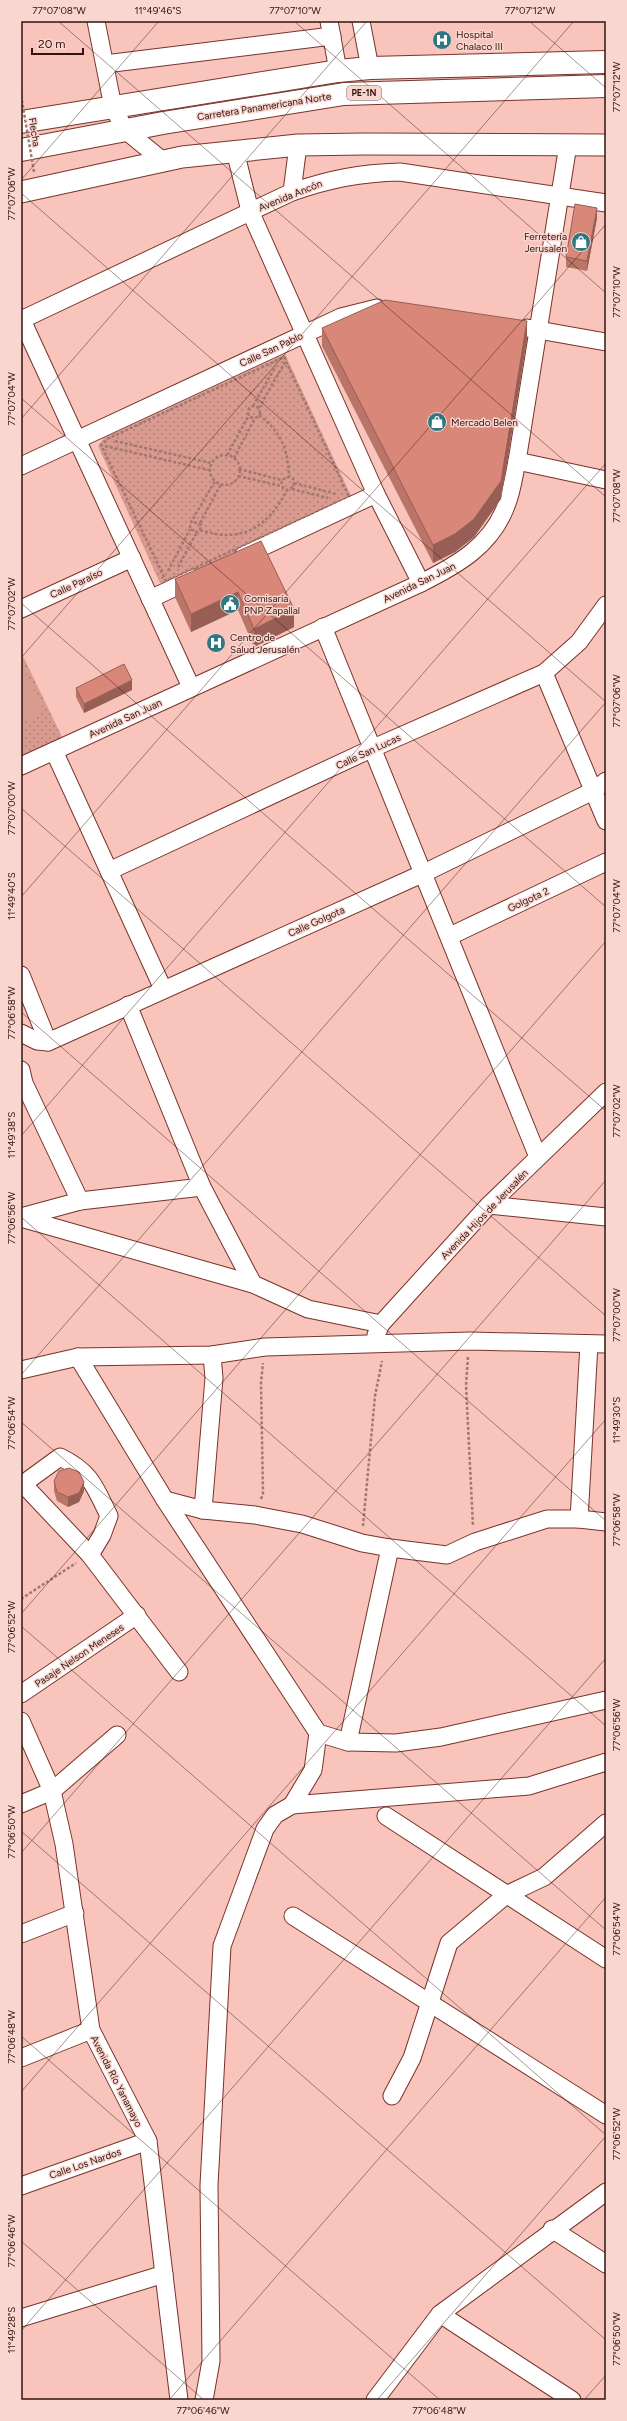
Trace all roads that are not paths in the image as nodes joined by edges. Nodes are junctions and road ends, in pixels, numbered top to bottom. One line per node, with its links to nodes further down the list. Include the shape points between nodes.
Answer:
1 (96, 21): 5 (street)
2 (361, 21): 6 (street)
3 (331, 28): 5 (street); 7 (street)
4 (606, 62): 6 (highway)
5 (105, 64): 9 (street)
6 (370, 68): 7 (highway)
7 (338, 71): 9 (highway)
8 (606, 86): 11 (highway, Carretera Panamericana Norte / PE-1N, via 344,94)
9 (113, 107): 10 (highway); 11 (street)
10 (21, 122)
11 (125, 130): 15 (highway, Carretera Panamericana Norte / PE-1N); 17 (street)
12 (298, 145): 13 (main road); 16 (main road); 19 (street)
13 (568, 145): 14 (main road); 20 (street, Avenida San Juan)
14 (606, 145)
15 (21, 150)
16 (235, 151): 17 (main road, via 182,156); 22 (street)
17 (163, 161): 18 (main road)
18 (21, 192)
19 (292, 192): 20 (street, Avenida Ancón, via 330,179 366,173 400,172); 22 (street, Avenida Ancón)
20 (558, 195): 21 (street, Avenida Ancón); 26 (street, Avenida San Juan)
21 (606, 203)
22 (250, 211): 24 (street, Avenida Ancón); 27 (street)
23 (396, 308): 27 (street, Calle San Pablo, via 372,309 340,317)
24 (21, 319): 29 (street)
25 (508, 324): 26 (street)
26 (537, 330): 28 (street); 30 (street, Avenida San Juan)
27 (304, 334): 29 (street, Calle San Pablo); 33 (street)
28 (606, 342)
29 (77, 440): 31 (street, Calle San Pablo); 34 (street)
30 (517, 461): 32 (street); 35 (street, Avenida San Juan, via 507,504 490,535 473,554)
31 (21, 466)
32 (606, 480)
33 (376, 494): 35 (street); 36 (street)
34 (132, 558): 36 (street); 38 (street, Calle Paraíso)
35 (420, 583): 39 (street, Avenida San Juan)
36 (150, 599): 41 (street)
37 (606, 605): 40 (street, Calle San Lucas, via 579,642)
38 (21, 608)
39 (323, 626): 41 (street, Avenida San Juan); 42 (street)
40 (544, 672): 42 (street, Calle San Lucas); 45 (street)
41 (191, 687): 43 (street, Avenida San Juan)
42 (371, 749): 48 (street, Calle San Lucas); 49 (street)
43 (54, 752): 44 (street, Avenida San Juan); 48 (street)
44 (21, 766)
45 (600, 786): 46 (street); 49 (street, Calle Golgota)
46 (606, 821)
47 (606, 862): 50 (street, Golgota 2)
48 (109, 871): 52 (street)
49 (424, 873): 50 (street); 52 (street, Calle Golgota)
50 (450, 936): 58 (street)
51 (21, 976): 55 (street)
52 (163, 989): 53 (street, Calle Golgota)
53 (128, 1005): 55 (street, Calle Golgota); 59 (street)
54 (21, 1033): 55 (street, via 37,1041)
55 (48, 1042)
56 (21, 1070): 60 (street, via 24,1083)
57 (606, 1092): 58 (street, Avenida Hijos de Jerusalén)
58 (538, 1157): 61 (street, Avenida Hijos de Jerusalén)
59 (202, 1187): 60 (street); 64 (street)
60 (80, 1201): 62 (street)
61 (489, 1205): 63 (street); 65 (street, Avenida Hijos de Jerusalén)
62 (21, 1218): 64 (street)
63 (606, 1218)
64 (253, 1284): 65 (street, via 308,1310)
65 (381, 1324): 66 (street, Avenida Hijos de Jerusalén)
66 (379, 1343): 67 (street, via 470,1341); 69 (street, via 265,1348)
67 (589, 1344): 68 (street); 75 (street)
68 (606, 1344)
69 (212, 1355): 70 (street); 74 (street, via 214,1378)
70 (78, 1357): 71 (street); 73 (street)
71 (21, 1370)
72 (22, 1484): 78 (street); 78 (street, via 60,1457 77,1465 92,1481 109,1516 102,1535)
73 (165, 1500): 74 (street); 84 (street)
74 (203, 1510): 77 (street, via 256,1515 302,1524 362,1543)
75 (579, 1519): 76 (street); 77 (street, via 547,1519 475,1542 447,1555)
76 (606, 1522)
77 (390, 1548): 86 (street)
78 (90, 1555): 79 (street)
79 (137, 1615): 80 (street); 81 (street, Pasaje Nelson Meneses)
80 (179, 1672)
81 (21, 1694)
82 (606, 1700): 86 (street, via 441,1737 396,1743)
83 (22, 1724): 88 (street, Avenida Río Yanamayo)
84 (318, 1733): 86 (street); 90 (street, via 313,1770)
85 (117, 1735): 88 (street)
86 (348, 1742)
87 (606, 1762): 90 (street, via 529,1786)
88 (52, 1791): 89 (street); 94 (street, Avenida Río Yanamayo)
89 (21, 1804)
90 (292, 1805): 112 (street, via 275,1815 265,1829 222,1946 209,2185 211,2361)
91 (386, 1816): 93 (street)
92 (606, 1823): 93 (street, via 544,1877)
93 (506, 1895): 97 (street); 98 (street, via 449,1943)
94 (75, 1913): 96 (street); 99 (street, Avenida Río Yanamayo)
95 (293, 1916): 98 (street)
96 (21, 1934)
97 (606, 1959)
98 (430, 2002): 101 (street, via 412,2058); 102 (street)
99 (91, 2030): 100 (street); 103 (street, Avenida Río Yanamayo)
100 (21, 2058)
101 (392, 2096)
102 (606, 2115)
103 (148, 2141): 104 (street, Calle Los Nardos); 108 (street, Avenida Río Yanamayo)
104 (21, 2186)
105 (606, 2192): 106 (street)
106 (552, 2229): 107 (street); 109 (street)
107 (606, 2264)
108 (164, 2274): 110 (street); 111 (street, Avenida Río Yanamayo)
109 (440, 2314): 113 (street); 114 (street)
110 (21, 2318)
111 (179, 2400)
112 (204, 2400)
113 (376, 2400)
114 (572, 2400)

